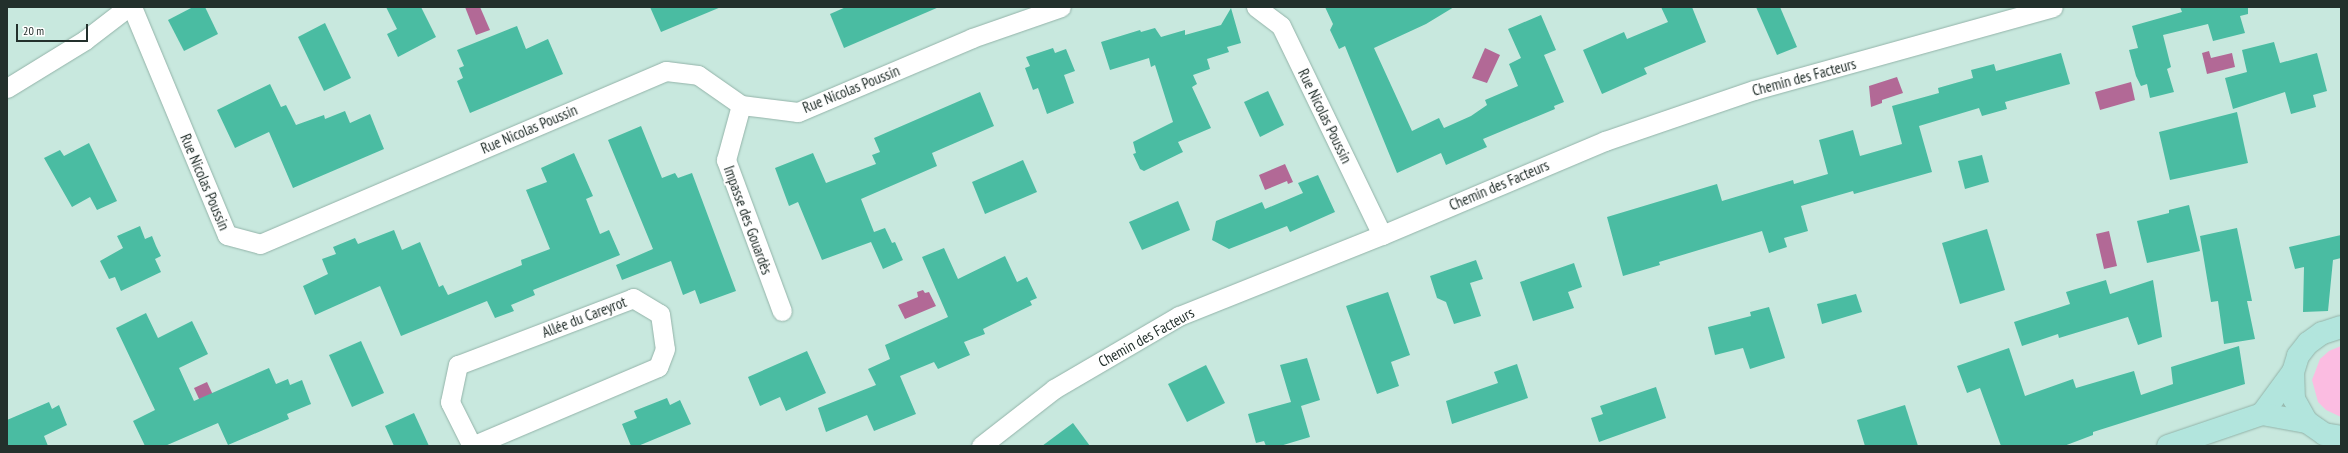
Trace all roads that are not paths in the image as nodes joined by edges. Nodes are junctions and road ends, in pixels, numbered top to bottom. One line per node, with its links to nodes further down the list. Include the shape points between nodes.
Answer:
1 (128, 7): 6 (street, via 85,40)
2 (132, 7): 7 (street, Rue Nicolas Poussin, via 227,235 260,244 666,71 698,75)
3 (1061, 7): 7 (street, Rue Nicolas Poussin, via 972,38 798,112)
4 (1256, 7): 8 (street, Rue Nicolas Poussin, via 1281,26)
5 (2053, 7): 8 (street, Chemin des Facteurs, via 1754,90 1605,141)
6 (7, 88)
7 (741, 105): 9 (street, Impasse des Gouardès, via 726,160)
8 (1382, 235): 15 (street, Chemin des Facteurs, via 1179,316 1054,389)
9 (782, 311)
10 (2341, 328): 11 (main road, via 2322,333 2308,343 2298,356)
11 (2293, 372): 12 (main road); 13 (main road, via 2294,398)
12 (2262, 414): 13 (main road); 16 (main road)
13 (2325, 435)
14 (472, 446): 14 (street, Allée du Careyrot, via 450,402 458,365 633,298 660,314 665,349 658,367)
15 (981, 446)
16 (2168, 446)

